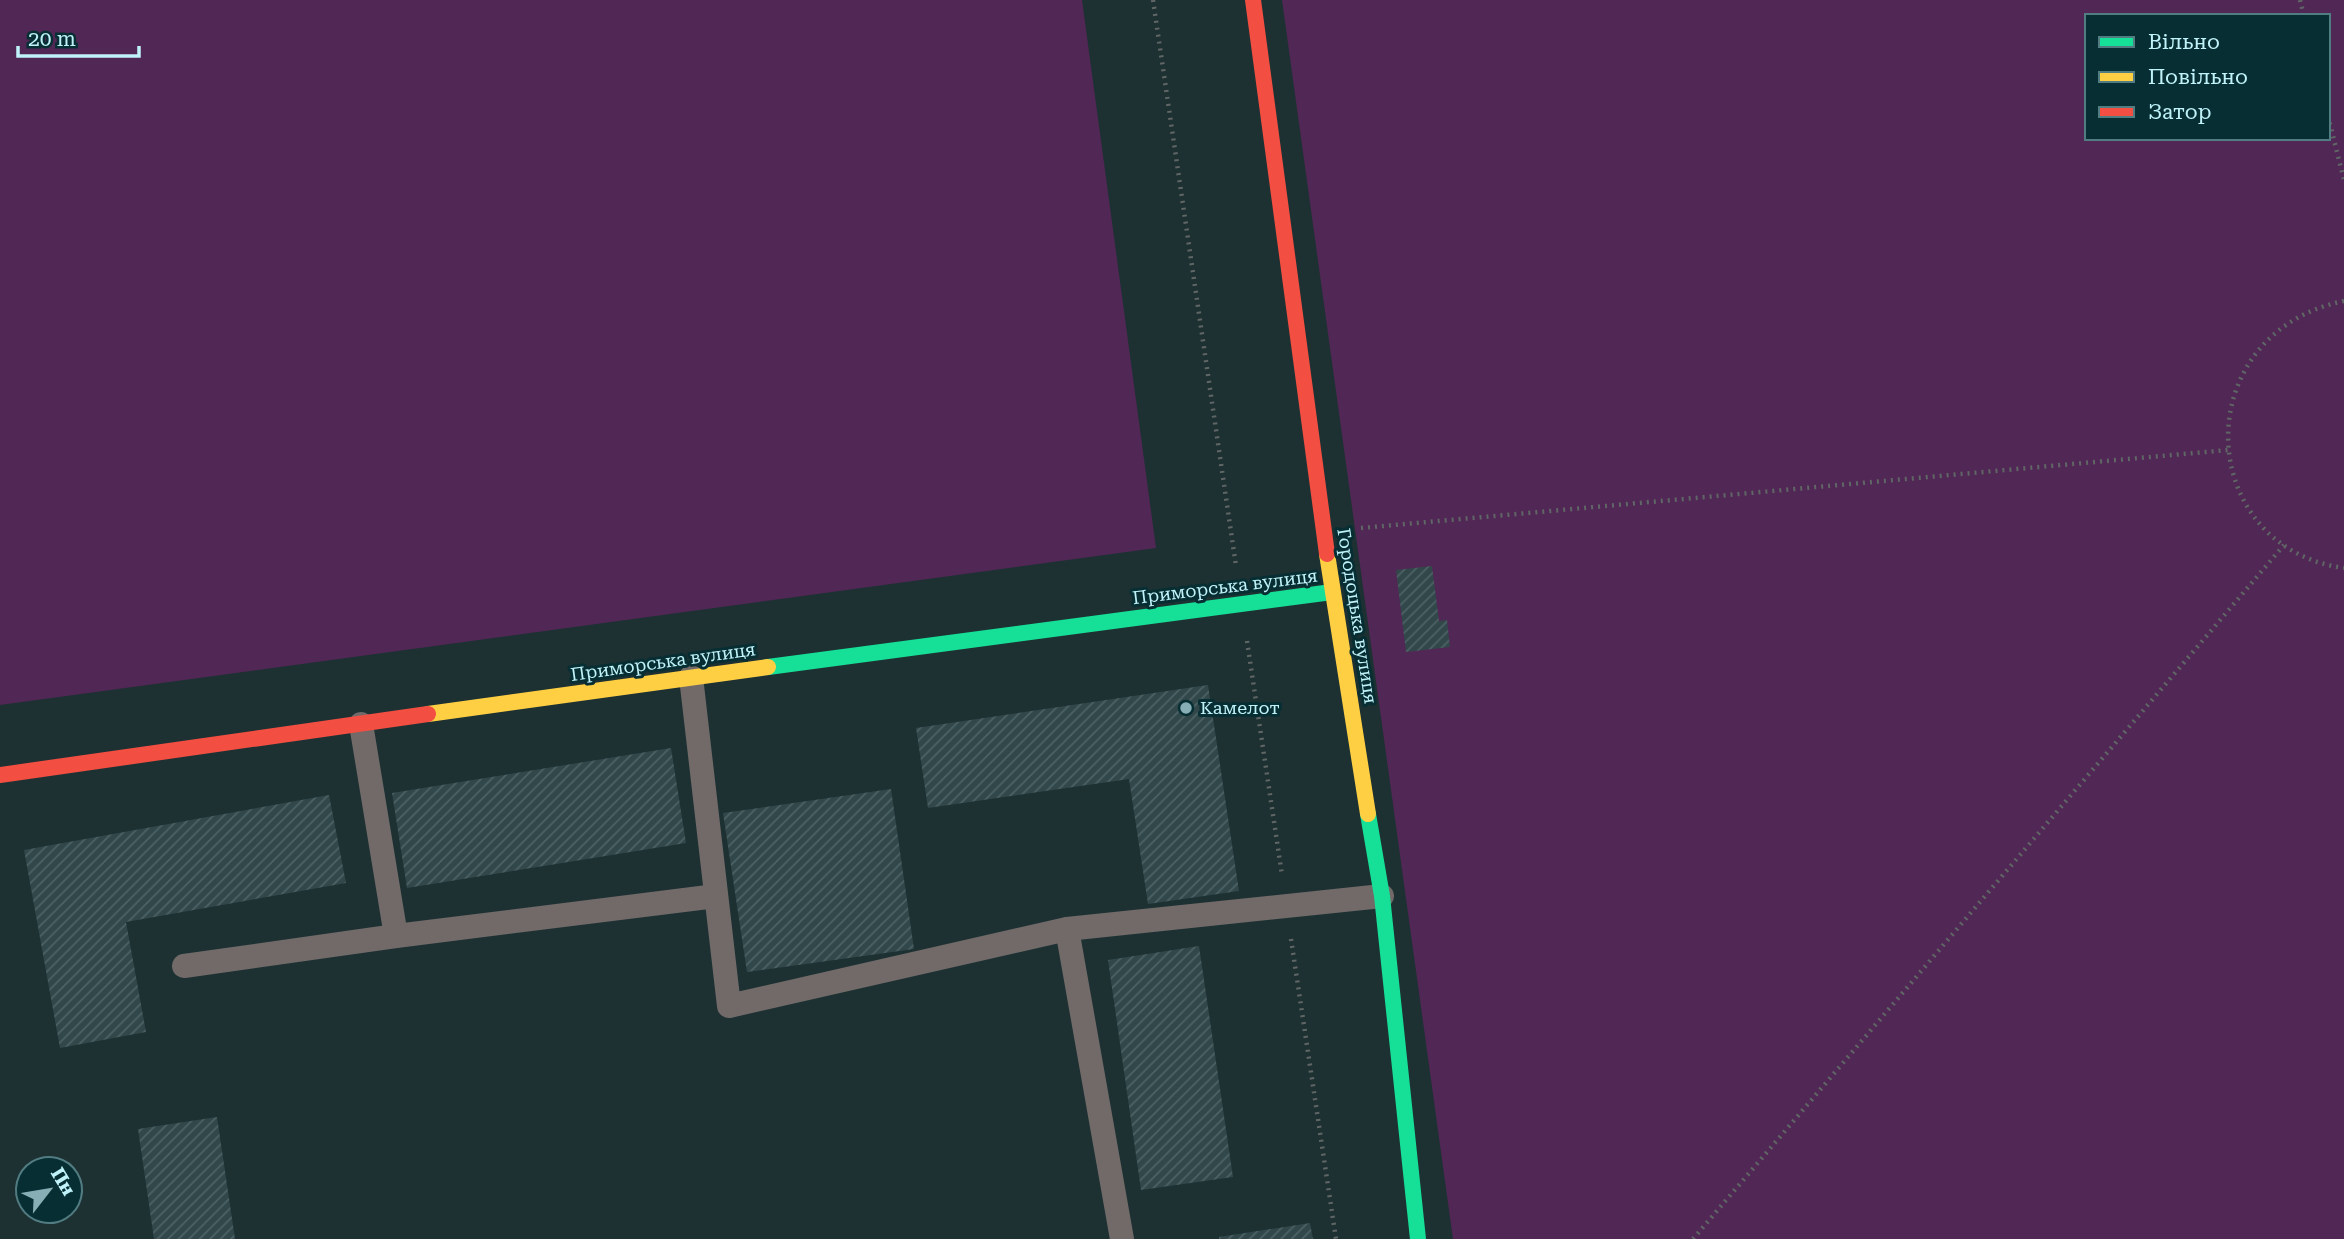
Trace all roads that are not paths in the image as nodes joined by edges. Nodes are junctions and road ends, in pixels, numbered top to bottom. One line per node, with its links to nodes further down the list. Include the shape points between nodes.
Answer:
1 (1253, 0): 2 (street, Городоцька вулиця)
2 (1332, 592): 3 (street, Приморська вулиця); 7 (street, Городоцька вулиця)
3 (691, 677): 4 (street, Приморська вулиця); 6 (lane)
4 (361, 724): 5 (street, Приморська вулиця); 9 (lane)
5 (0, 775)
6 (716, 896): 8 (lane, via 729,1006); 9 (lane)
7 (1382, 896): 8 (lane); 12 (street, Городоцька вулиця)
8 (1067, 929): 11 (lane)
9 (396, 936): 10 (lane)
10 (184, 966)
11 (1122, 1239)
12 (1418, 1239)

